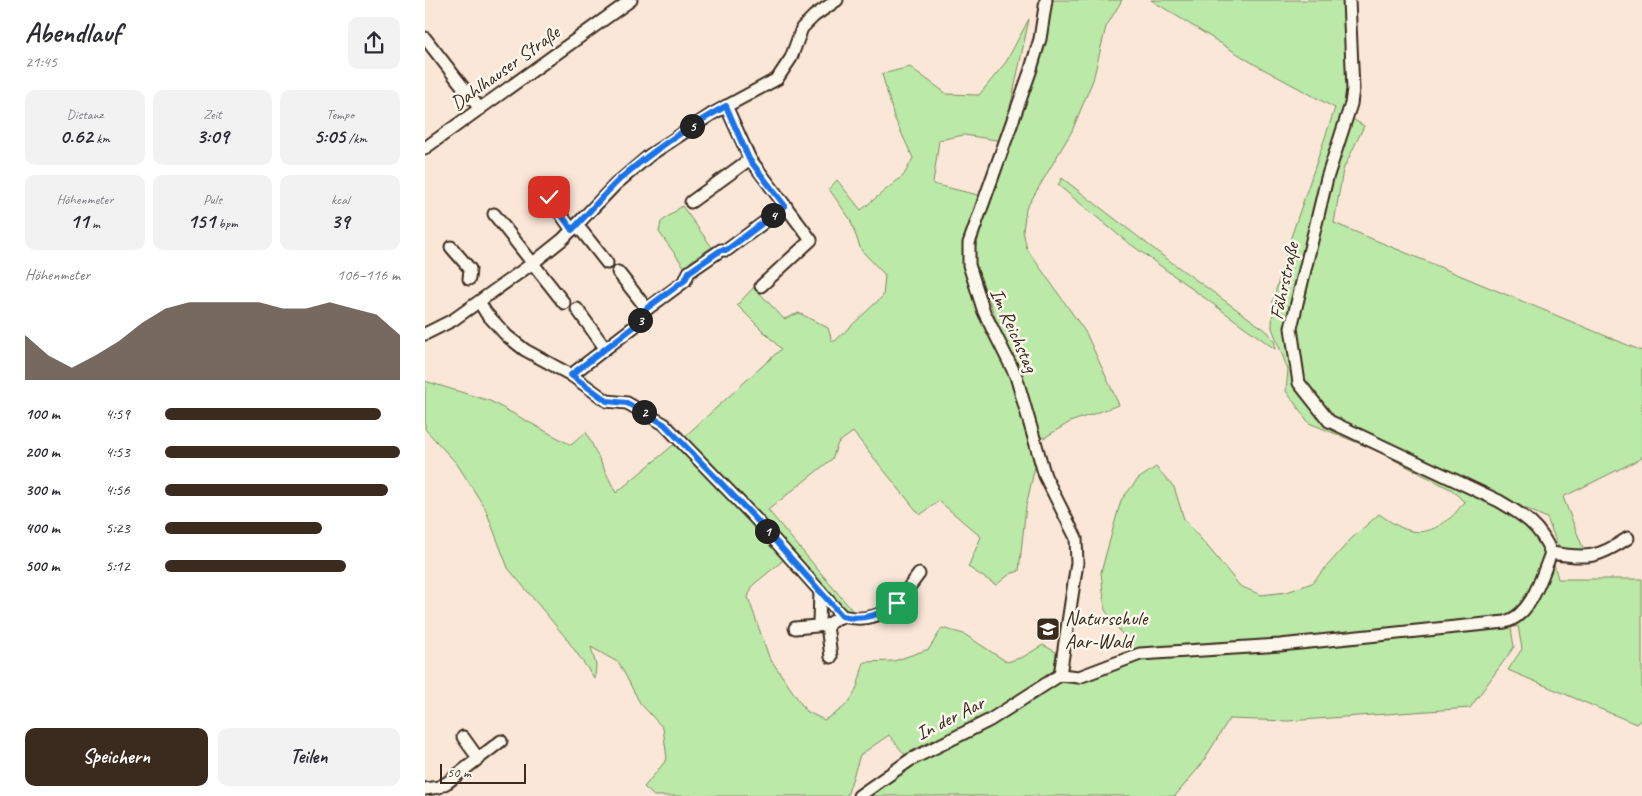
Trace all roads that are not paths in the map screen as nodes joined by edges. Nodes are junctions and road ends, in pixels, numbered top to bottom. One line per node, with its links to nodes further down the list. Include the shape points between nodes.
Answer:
1 (631, 0): 7 (street, Dahlhauser Straße)
2 (837, 0): 6 (street, via 802,28 791,58 777,79)
3 (1046, 0): 36 (street, Im Reichstag, via 1040,39 969,243 968,256 983,312 1016,376 1045,476 1076,538 1077,563)
4 (1349, 0): 29 (street, Fährstraße, via 1353,89 1327,178 1291,328 1299,383 1329,421 1499,501 1524,516 1545,536)
5 (425, 38): 7 (street)
6 (726, 106): 9 (street); 14 (street, via 650,155 616,184)
7 (480, 109): 8 (street, Dahlhauser Straße)
8 (425, 148)
9 (749, 159): 11 (street); 12 (street)
10 (542, 188): 14 (street)
11 (691, 202)
12 (785, 206): 20 (street, via 811,240); 23 (street, via 727,250 721,250 694,268 685,280)
13 (494, 214): 16 (street)
14 (575, 227): 16 (street); 17 (street)
15 (451, 247): 19 (street, via 469,269)
16 (533, 264): 21 (street); 22 (street)
17 (607, 264)
18 (618, 272): 23 (street)
19 (469, 280)
20 (761, 286)
21 (480, 303): 25 (street); 27 (street, via 514,342)
22 (563, 303)
23 (647, 308): 26 (street, via 635,326)
24 (577, 309): 26 (street)
25 (425, 334)
26 (605, 348): 27 (street)
27 (571, 375): 31 (street, via 607,401 627,403 664,424)
28 (1628, 538): 29 (street, via 1597,555 1586,557)
29 (1551, 552): 36 (street, via 1537,588 1516,620 1279,645 1140,654 1079,677)
30 (919, 574): 32 (street, via 897,603 885,612 854,619)
31 (820, 591): 32 (street); 33 (street)
32 (842, 616): 33 (street)
33 (823, 625): 34 (street); 35 (street)
34 (795, 628)
35 (831, 657)
36 (1060, 676): 41 (street, In der Aar, via 990,720 910,760)
37 (463, 737): 39 (street)
38 (501, 741): 39 (street)
39 (477, 758): 40 (street, via 439,787)
40 (425, 789)
41 (859, 796)

